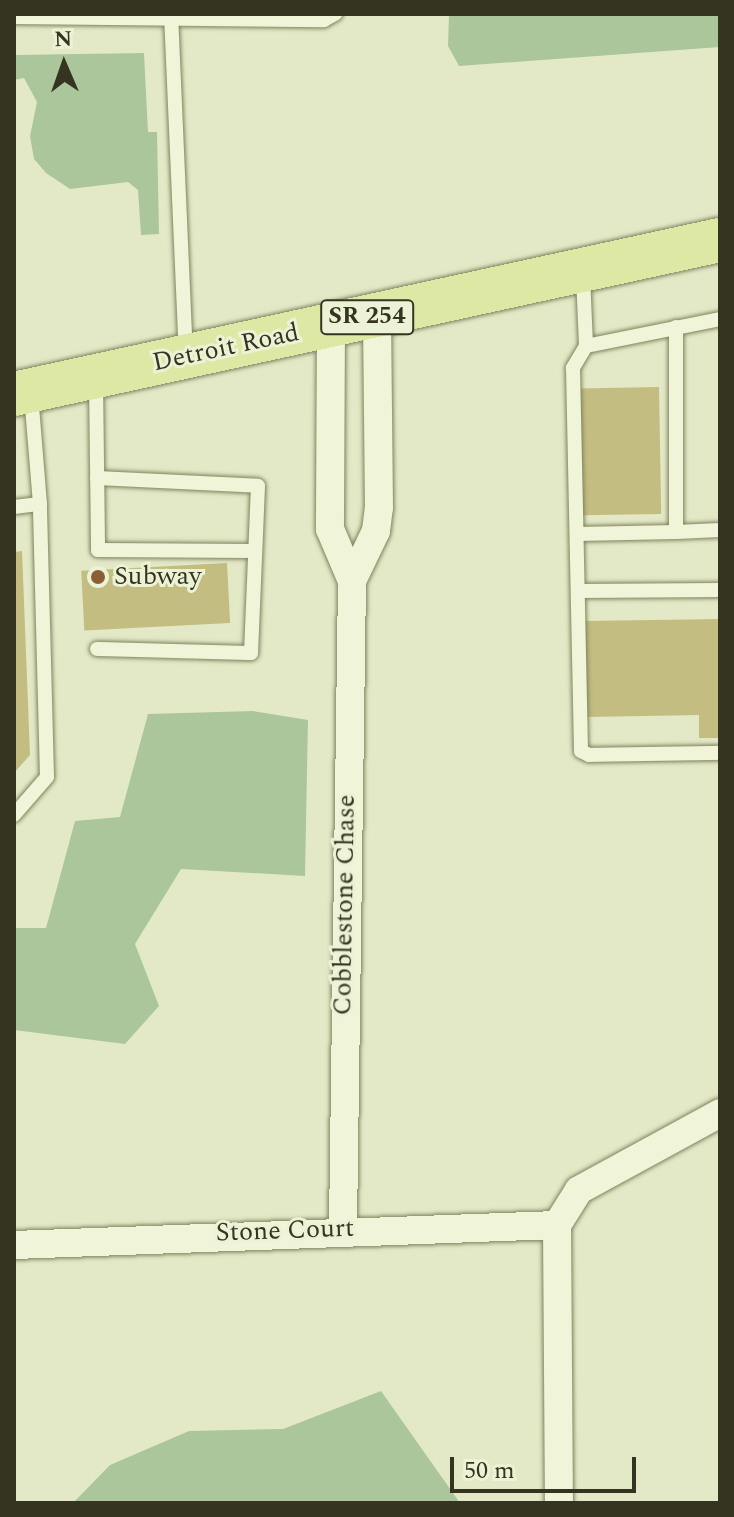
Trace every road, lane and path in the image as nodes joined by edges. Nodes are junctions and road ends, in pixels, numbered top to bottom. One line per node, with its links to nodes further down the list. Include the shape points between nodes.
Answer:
1 (335, 14): 2 (lane, via 324,20)
2 (172, 16): 3 (lane); 11 (lane)
3 (14, 17)
4 (720, 240): 5 (main road, Detroit Road / SR 254)
5 (582, 270): 6 (main road, Detroit Road / SR 254); 10 (lane)
6 (377, 315): 8 (main road, Detroit Road / SR 254); 21 (street, Cobblestone Chase, via 379,508 376,531)
7 (720, 319): 9 (lane)
8 (331, 325): 11 (main road, Detroit Road / SR 254); 21 (street, Cobblestone Chase, via 330,529)
9 (676, 327): 10 (lane); 18 (lane)
10 (586, 346): 19 (lane, via 573,368)
11 (186, 357): 12 (main road, Detroit Road / SR 254)
12 (96, 376): 13 (main road, Detroit Road / SR 254); 14 (lane)
13 (22, 392): 15 (lane)
14 (97, 478): 20 (lane, via 258,486); 20 (lane, via 98,550)
15 (40, 504): 16 (lane); 26 (lane, via 47,777)
16 (14, 507)
17 (720, 530): 18 (lane)
18 (676, 532): 19 (lane)
19 (577, 534): 23 (lane)
20 (255, 551): 24 (lane, via 251,653)
21 (352, 581): 29 (street, Cobblestone Chase)
22 (720, 590): 23 (lane)
23 (578, 591): 25 (lane, via 581,751)
24 (97, 649)
25 (720, 753)
26 (14, 815)
27 (720, 1113): 28 (street, via 579,1190)
28 (557, 1225): 29 (street, Stone Court); 31 (street)
29 (343, 1229): 30 (street, Stone Court)
30 (14, 1245)
31 (559, 1503)

